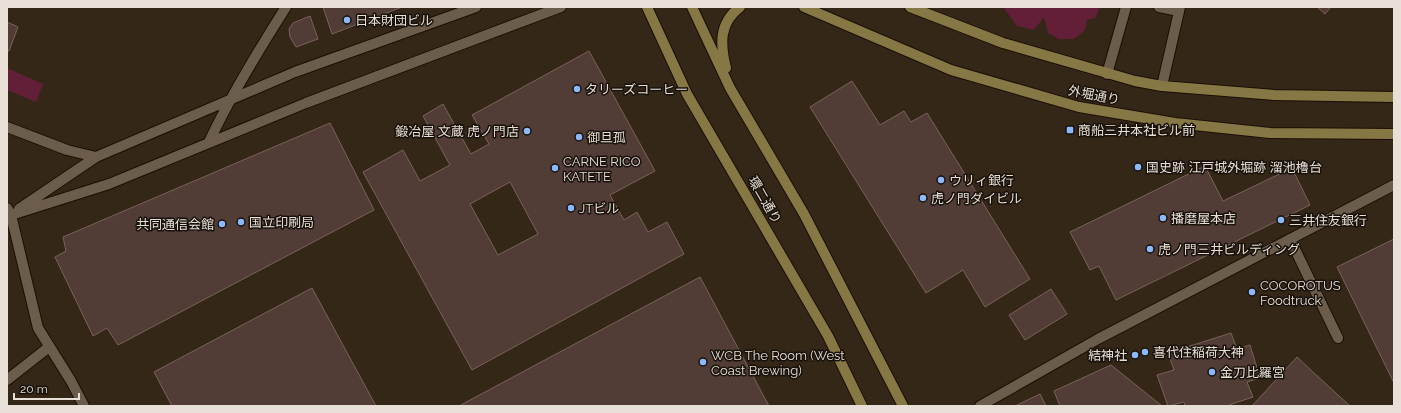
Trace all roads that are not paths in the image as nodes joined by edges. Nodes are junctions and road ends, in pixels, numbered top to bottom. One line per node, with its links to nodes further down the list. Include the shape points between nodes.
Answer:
1 (286, 7): 16 (street)
2 (476, 7): 16 (street, via 295,72)
3 (561, 7): 19 (street)
4 (647, 7): 28 (main road, 環二通り, via 687,94 828,336)
5 (692, 7): 14 (main road, 環二通り)
6 (740, 7): 14 (main road, via 730,14 724,29 721,49)
7 (804, 7): 18 (main road, 外堀通り, via 951,70 1079,107 1175,123 1270,133)
8 (910, 7): 12 (main road, 外堀通り, via 1003,43)
9 (1126, 7): 12 (street)
10 (1159, 7): 11 (street)
11 (1180, 9): 13 (street)
12 (1107, 74): 13 (main road, 外堀通り)
13 (1162, 86): 15 (main road, 外堀通り, via 1274,95)
14 (730, 88): 29 (main road, 環二通り, via 804,214)
15 (1394, 97)
16 (228, 102): 19 (street); 20 (street)
17 (7, 126): 20 (street, via 67,150)
18 (1394, 134)
19 (209, 142): 22 (street, via 109,184)
20 (96, 157): 22 (street)
21 (1394, 185): 23 (street)
22 (9, 211): 25 (street, via 38,328)
23 (1290, 239): 24 (street); 30 (street, via 1098,339)
24 (1338, 338)
25 (49, 347): 26 (street); 27 (street)
26 (7, 380)
27 (84, 406)
28 (862, 406)
29 (903, 406)
30 (980, 406)

